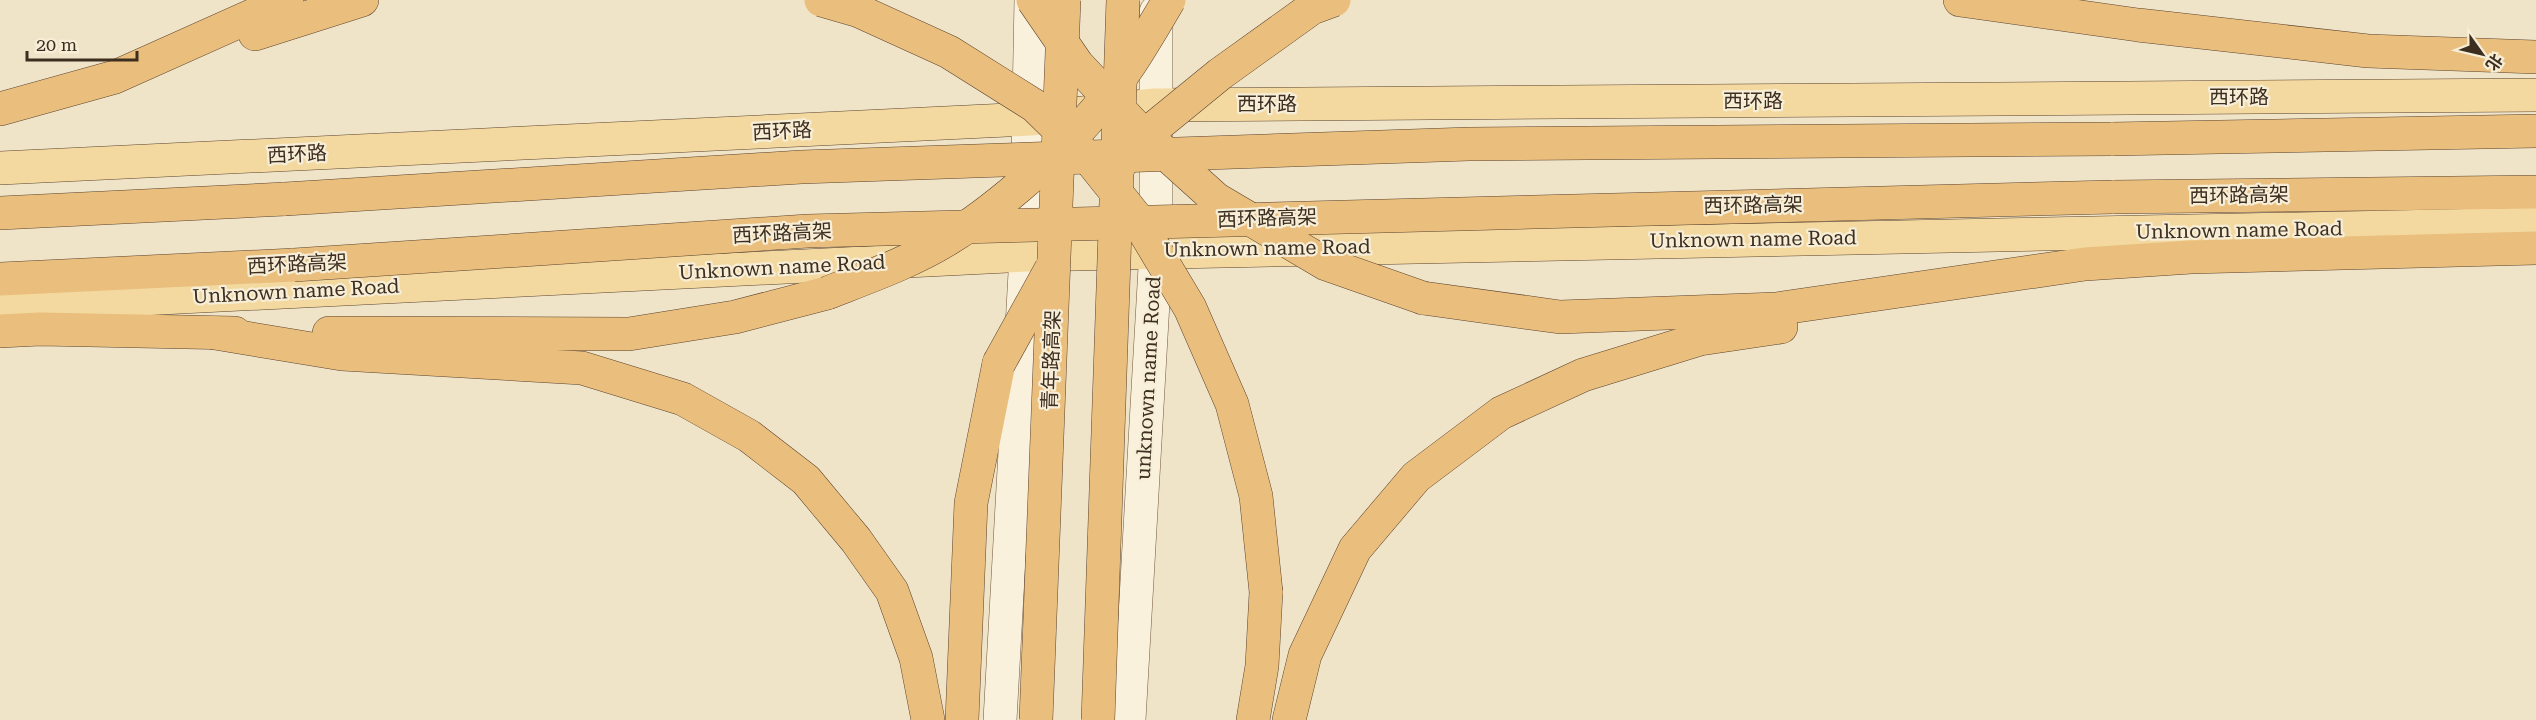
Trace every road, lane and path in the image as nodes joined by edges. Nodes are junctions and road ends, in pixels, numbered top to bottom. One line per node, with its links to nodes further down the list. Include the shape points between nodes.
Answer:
1 (287, 0): 14 (highway)
2 (362, 0): 14 (highway)
3 (821, 0): 38 (highway, bridge, via 859,11 949,52 1035,105 1091,161 1135,216 1190,308 1232,404 1256,496 1266,592 1262,666)
4 (1032, 0): 18 (main road); 27 (highway, bridge, via 1077,64 1135,126 1216,200 1326,264 1424,298 1560,317 1776,309)
5 (1064, 0): 35 (highway, 青年路高架, bridge)
6 (1123, 0): 36 (highway, bridge)
7 (1157, 0): 16 (main road, unknown name Road)
8 (1169, 0): 31 (highway, bridge, via 1137,55 1084,124 1013,191 949,239 883,272 827,293 735,317 629,334)
9 (1334, 0): 33 (highway, bridge, via 1312,8 1133,145 1067,240 999,363 971,503)
10 (1960, 0): 12 (highway)
11 (2061, 0): 12 (highway)
12 (2138, 26): 13 (highway, via 2368,51)
13 (2536, 57)
14 (115, 77): 17 (highway)
15 (2536, 95): 16 (main road, 西环路)
16 (1154, 105): 18 (main road, 西环路); 25 (main road, unknown name Road)
17 (0, 109)
18 (1030, 119): 20 (main road, 西环路); 26 (main road)
19 (2536, 131): 22 (highway, bridge, via 1445,145 801,167 285,200)
20 (0, 168)
21 (2536, 192): 28 (highway, 西环路高架, bridge, via 2076,198 807,231 294,265)
22 (0, 213)
23 (2536, 224): 25 (main road, Unknown name Road)
24 (2536, 248): 27 (highway, via 2191,256)
25 (1156, 250): 26 (main road, Unknown name Road); 37 (main road, unknown name Road)
26 (1026, 255): 29 (main road, Unknown name Road); 34 (main road)
27 (2085, 264): 39 (highway, via 1908,309 1700,339 1583,375 1501,413 1416,477 1355,549 1305,655)
28 (0, 279)
29 (0, 306)
30 (0, 331): 31 (highway)
31 (215, 333): 32 (highway, via 342,354 582,368 683,399 749,436 806,480 856,540 892,591 916,658)
32 (928, 720)
33 (962, 720)
34 (1000, 720)
35 (1036, 720)
36 (1098, 720)
37 (1129, 720)
38 (1253, 720)
39 (1289, 720)

